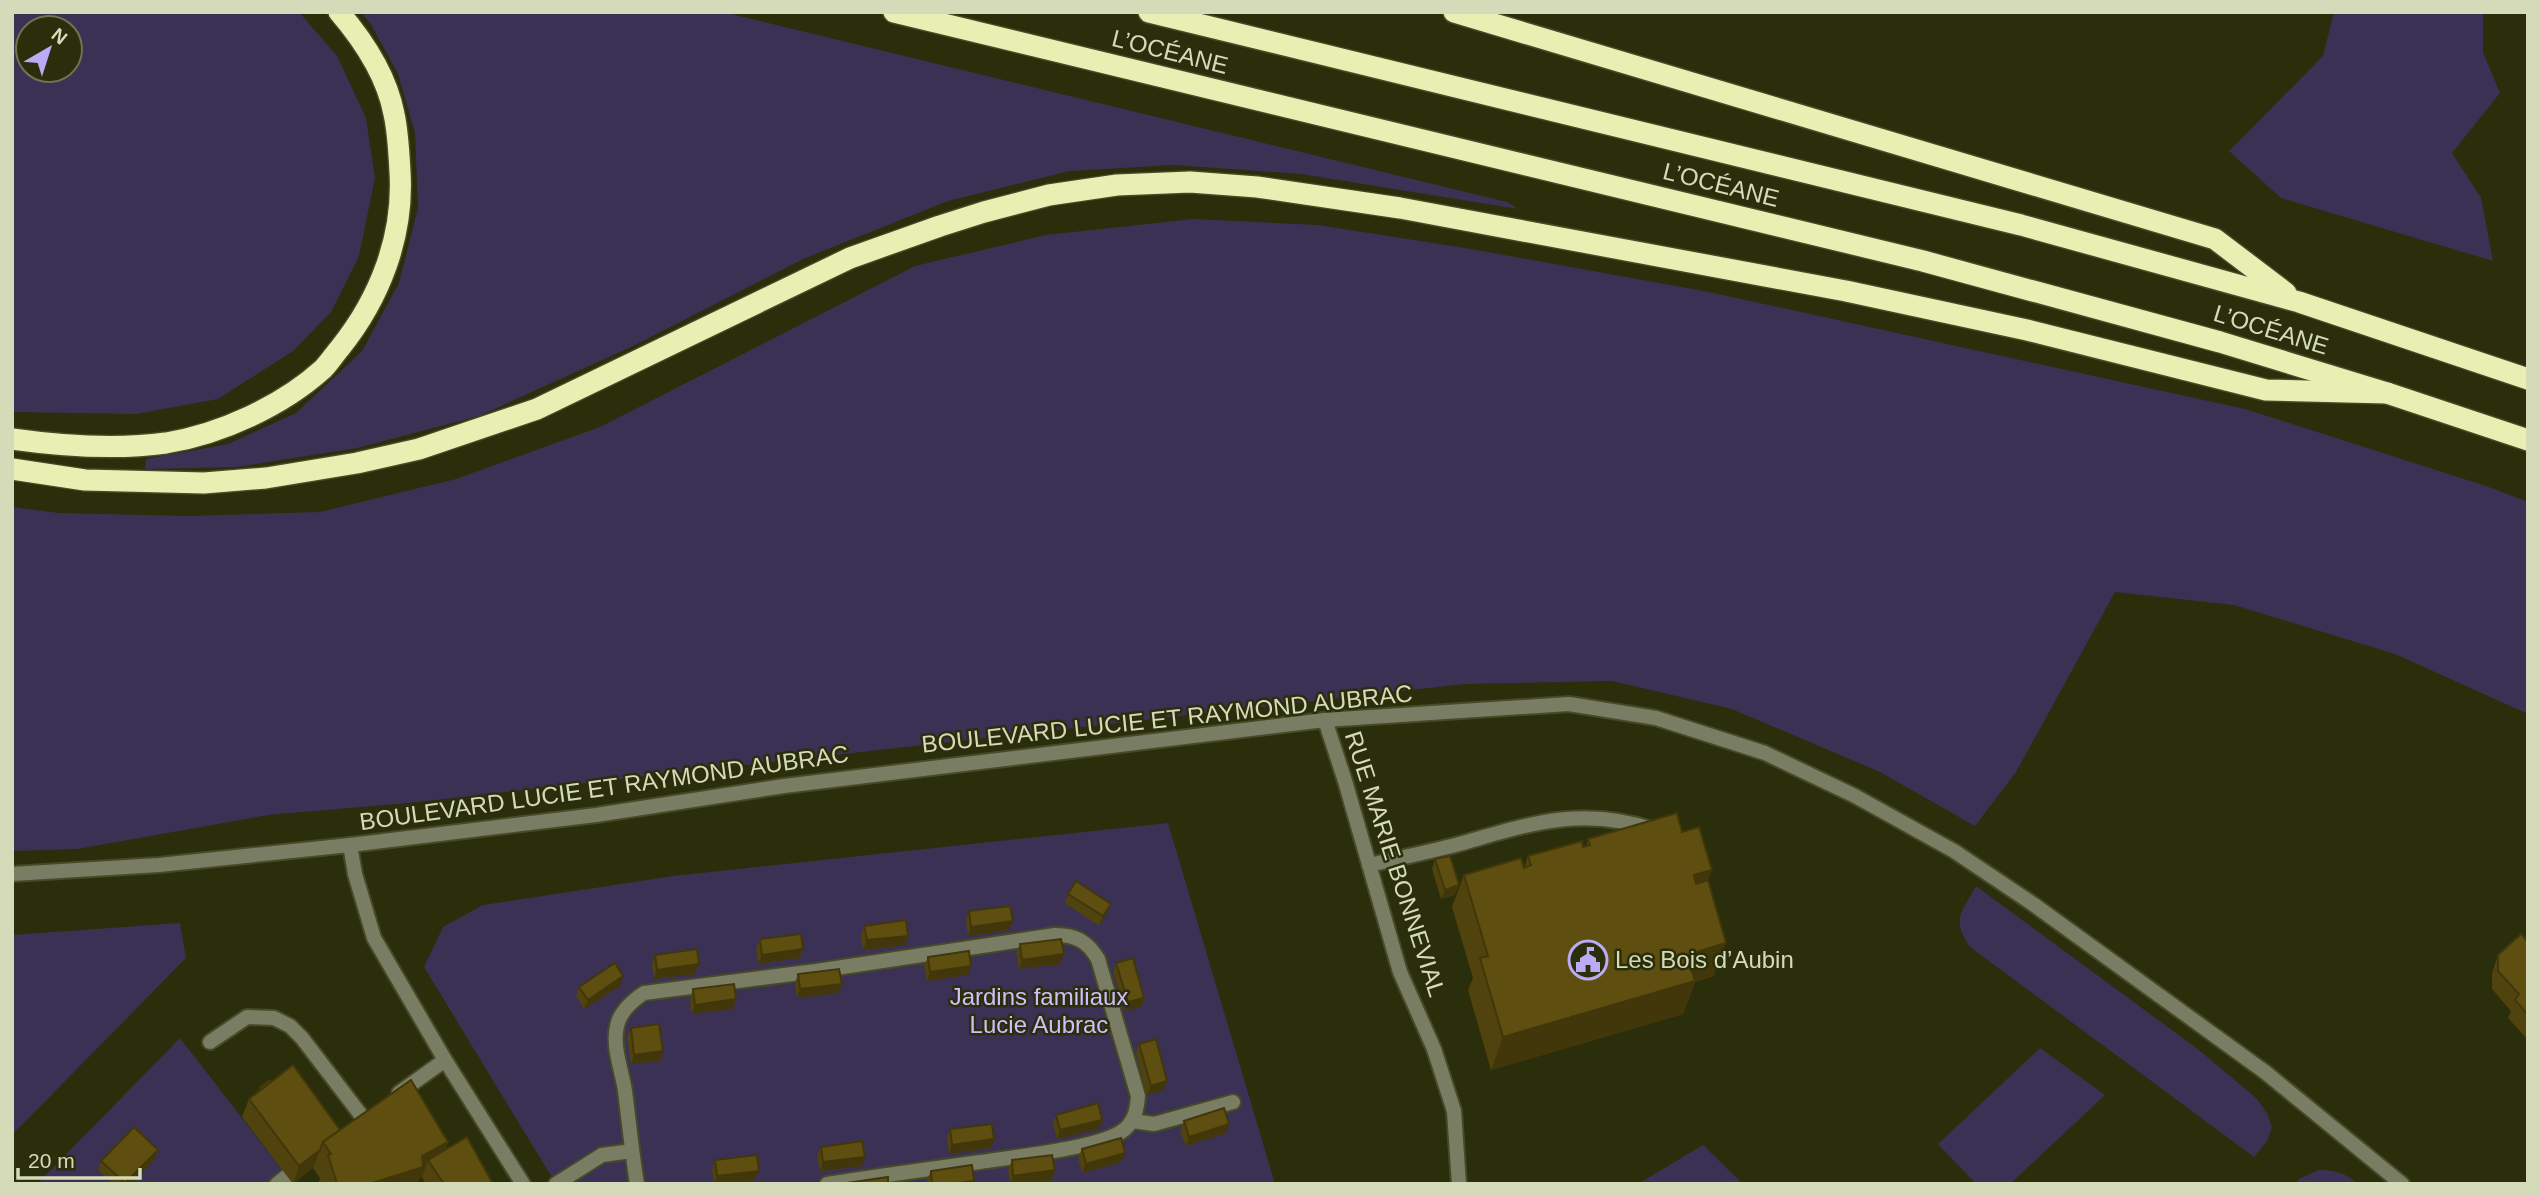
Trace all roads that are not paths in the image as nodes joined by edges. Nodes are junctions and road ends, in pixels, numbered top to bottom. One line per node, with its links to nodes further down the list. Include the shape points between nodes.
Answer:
1 (339, 12): 8 (highway, via 360,36 394,112 401,193 389,261 372,303 354,331 324,368 292,391 217,429 166,443 107,446)
2 (894, 12): 7 (highway, L’OCÉANE, via 1923,261)
3 (1149, 12): 5 (highway, L’OCÉANE, via 1811,172)
4 (1454, 12): 5 (highway, via 2215,239)
5 (2299, 302): 6 (highway, L’OCÉANE)
6 (2528, 379)
7 (2387, 393): 9 (highway, L’OCÉANE); 10 (highway, via 2266,390 2027,330 1833,288 1400,208 1257,187 1177,183 1049,195 850,258 537,409 419,449 266,478 204,483 85,480)
8 (12, 439)
9 (2528, 440)
10 (12, 469)
11 (1325, 720): 13 (street, BOULEVARD LUCIE ET RAYMOND AUBRAC); 14 (street, RUE MARIE BONNEVIAL); 26 (street, BOULEVARD LUCIE ET RAYMOND AUBRAC, via 1569,704 1656,718 1765,753 1954,850 2264,1072)
12 (1668, 835): 14 (street, via 1615,820 1566,817)
13 (350, 845): 15 (street, BOULEVARD LUCIE ET RAYMOND AUBRAC, via 159,865); 17 (street, via 374,938)
14 (1369, 865): 25 (street, RUE MARIE BONNEVIAL, via 1400,972 1434,1049 1454,1111)
15 (12, 874)
16 (210, 1042): 17 (street, via 247,1017 274,1018 302,1038 369,1116)
17 (445, 1060): 21 (street)
18 (1233, 1102): 19 (street, via 1154,1124)
19 (1132, 1121): 20 (street, via 1138,1096 1098,958 1082,939 1055,934 644,993 624,1010 615,1040); 24 (street, via 1114,1137 1060,1150)
20 (632, 1150): 22 (street, via 602,1155); 23 (street)
21 (523, 1184)
22 (556, 1184)
23 (637, 1184)
24 (827, 1184)
25 (1459, 1184)
26 (2402, 1184)

